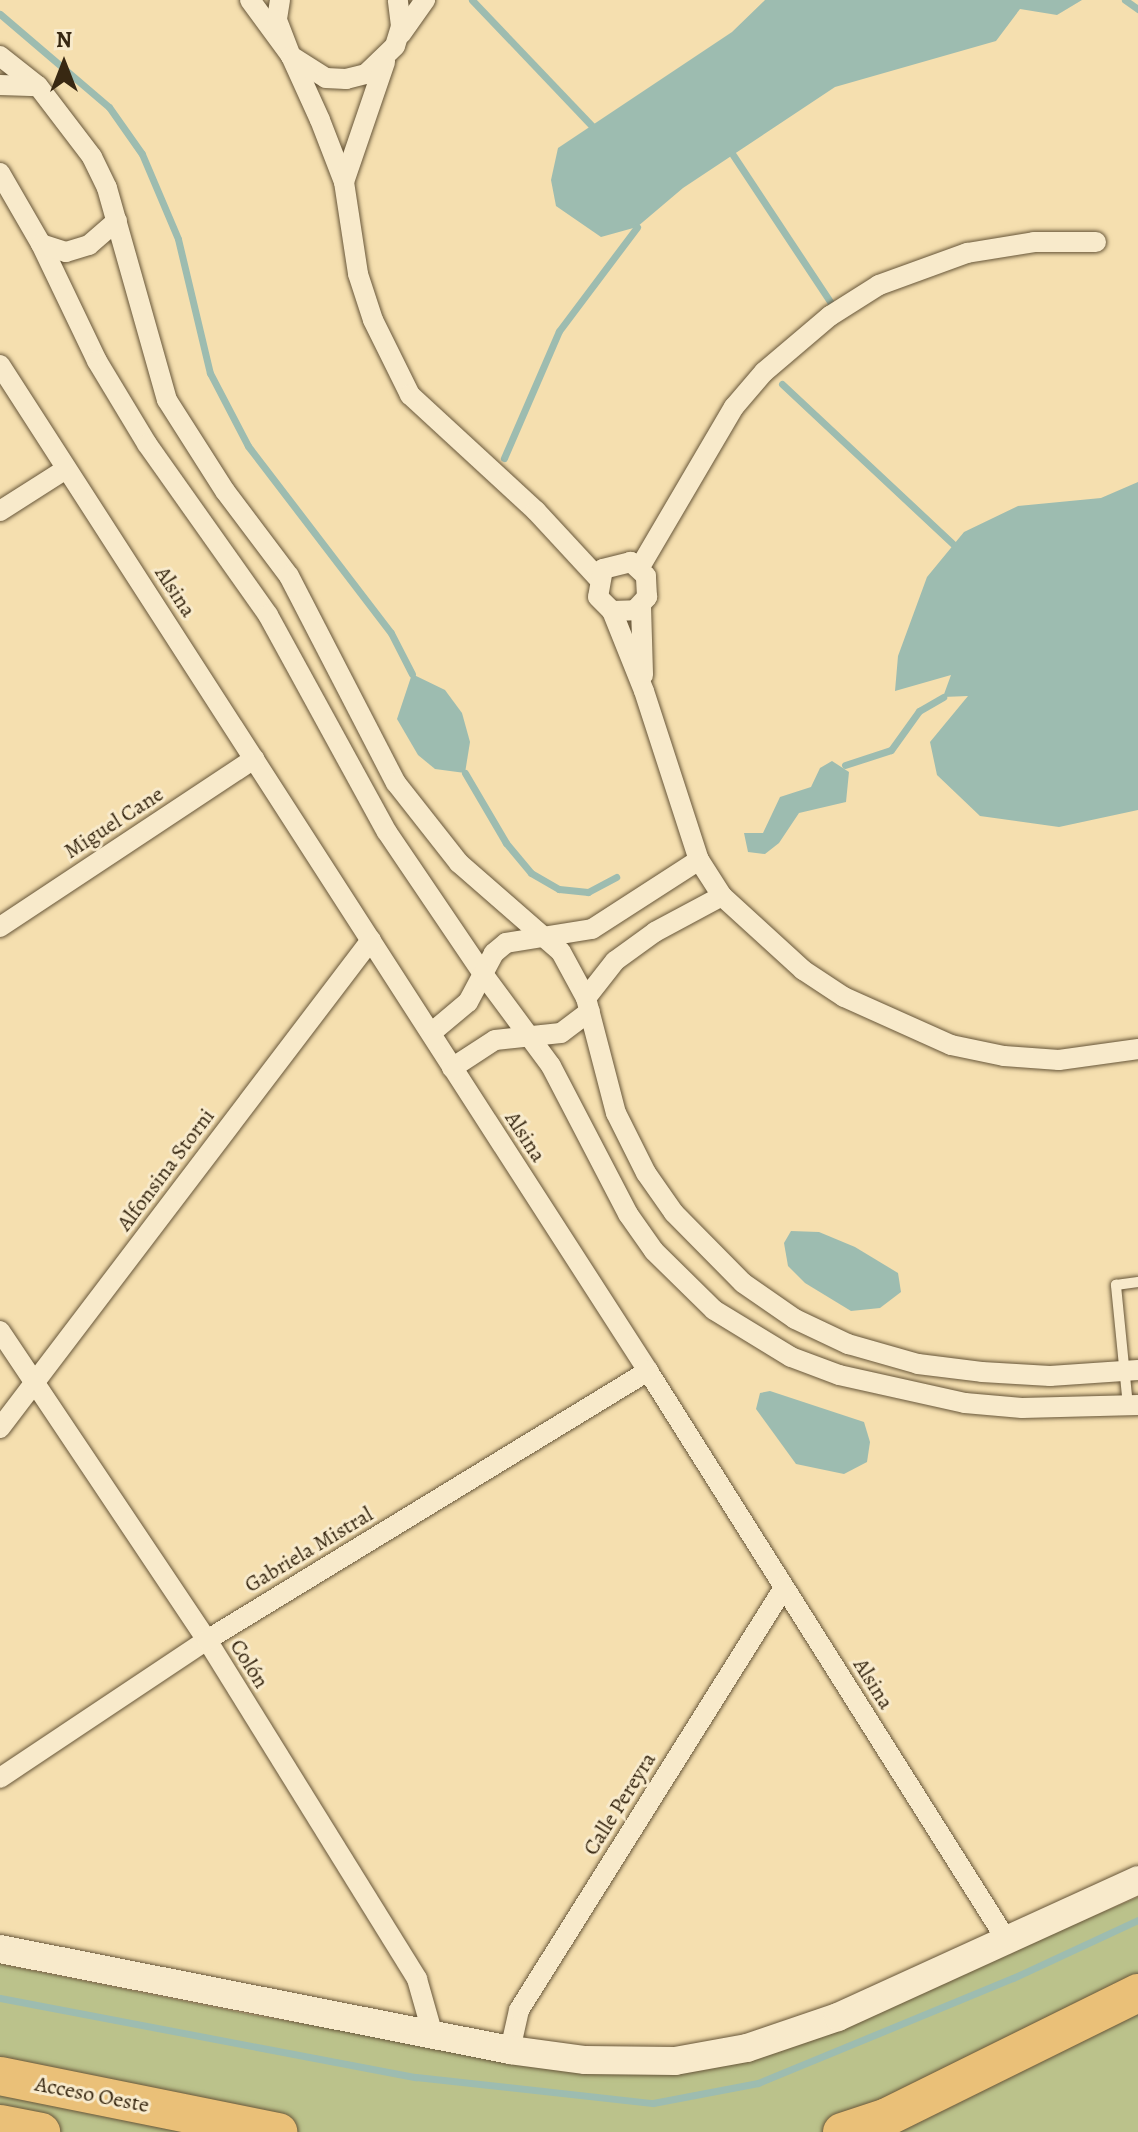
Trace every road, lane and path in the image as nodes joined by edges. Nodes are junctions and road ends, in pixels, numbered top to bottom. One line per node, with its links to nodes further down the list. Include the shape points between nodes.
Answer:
1 (250, 0): 7 (street)
2 (280, 0): 7 (street, via 277,20)
3 (398, 0): 5 (street, via 401,26)
4 (425, 0): 5 (street)
5 (395, 46): 7 (street, via 366,74 346,79 326,78); 11 (street, via 376,76)
6 (0, 56): 9 (street)
7 (291, 56): 11 (street)
8 (0, 85): 9 (street)
9 (38, 86): 12 (street, via 92,157)
10 (0, 173): 14 (street)
11 (344, 182): 19 (street, via 362,286 390,361 410,395 536,511)
12 (117, 221): 14 (street, via 66,252); 27 (street, via 167,400 225,491 289,576 396,783 459,863)
13 (1096, 242): 18 (street, via 1034,242 944,260 879,285 830,316 764,372 734,407)
14 (41, 244): 29 (street, via 76,323 118,396 268,615 387,832)
15 (0, 365): 16 (street, Alsina)
16 (66, 469): 17 (street); 23 (street, Alsina)
17 (0, 511)
18 (640, 567): 19 (street, via 621,561); 20 (street, via 649,586)
19 (598, 578): 21 (street, via 598,597)
20 (641, 606): 21 (street, via 627,613); 22 (street)
21 (612, 611): 22 (street)
22 (644, 691): 24 (street)
23 (254, 759): 26 (street, Miguel Cane); 28 (street, Alsina)
24 (699, 860): 25 (street); 27 (street, via 592,929)
25 (722, 896): 30 (street, via 655,932 615,961); 33 (street, via 803,970 844,997 951,1045 1059,1060)
26 (0, 927)
27 (542, 935): 29 (street, via 506,943); 30 (street, via 561,952)
28 (371, 940): 31 (street, Alsina); 39 (street, Alfonsina Storni)
29 (483, 974): 31 (street, via 468,1002); 32 (street)
30 (588, 1005): 32 (street, via 561,1033); 38 (street, via 605,1084 646,1173 703,1244 743,1283 795,1319 848,1344 918,1364 1050,1376)
31 (431, 1033): 34 (street, Alsina)
32 (525, 1034): 34 (street, via 495,1040); 40 (street, via 551,1066 628,1214 654,1251 714,1310 750,1333 791,1357 910,1395 1022,1408)
33 (1138, 1049)
34 (452, 1068): 37 (street, Alsina)
35 (1138, 1282): 38 (lane, via 1116,1285)
36 (0, 1331): 39 (street, Colón)
37 (648, 1371): 42 (street, Alsina); 43 (street, Gabriela Mistral)
38 (1131, 1371): 40 (lane)
39 (34, 1383): 41 (street, Alfonsina Storni); 43 (street, Colón)
40 (1133, 1406)
41 (0, 1428)
42 (784, 1588): 46 (street, Alsina); 50 (street, Calle Pereyra, via 519,2010)
43 (207, 1640): 44 (street, Gabriela Mistral); 49 (street, Colón, via 417,1979)
44 (0, 1778)
45 (1138, 1880): 46 (street)
46 (1006, 1939): 50 (street, via 838,2017 747,2048 675,2061 585,2060)
47 (0, 1949): 49 (street)
48 (1138, 1993): 55 (highway, via 887,2117)
49 (433, 2035): 50 (street)
50 (510, 2050)
51 (0, 2076): 54 (highway, Acceso Oeste)
52 (0, 2124): 53 (highway, Acceso Oeste)
53 (41, 2132)
54 (278, 2132)
55 (842, 2132)

